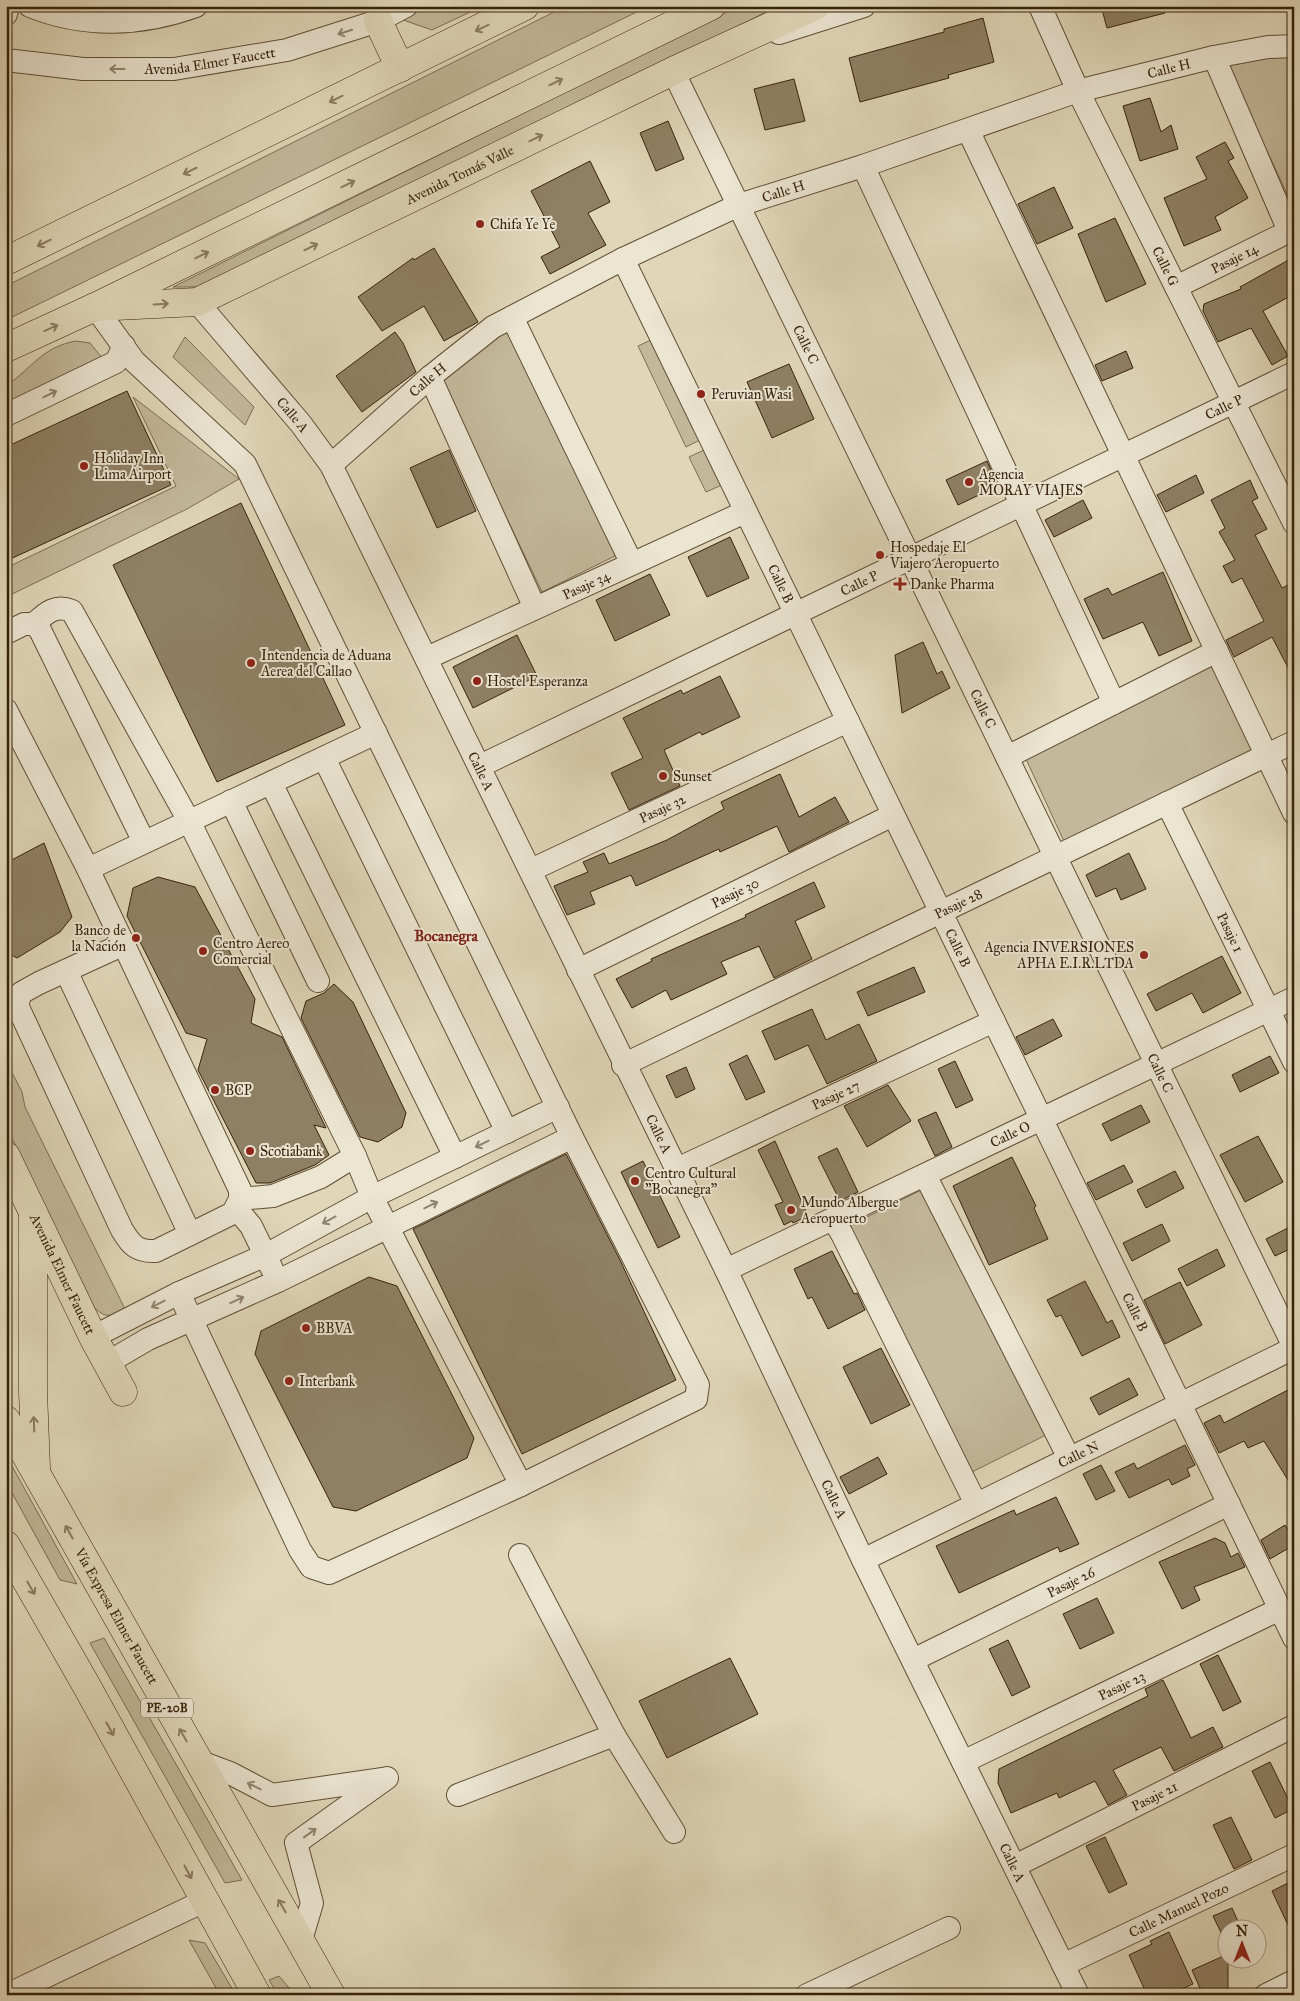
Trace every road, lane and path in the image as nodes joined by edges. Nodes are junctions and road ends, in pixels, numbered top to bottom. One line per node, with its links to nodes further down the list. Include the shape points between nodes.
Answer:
1 (8, 6): 10 (street)
2 (196, 6): 9 (street, via 156,18 113,22 80,20)
3 (406, 6): 11 (street, Avenida Elmer Faucett)
4 (525, 6): 16 (main road, one-way to 16)
5 (711, 6): 27 (main road, Avenida Tomás Valle, one-way to 5)
6 (815, 6): 13 (main road, Avenida Tomás Valle)
7 (864, 6): 13 (street)
8 (1040, 6): 18 (street, Calle G)
9 (40, 7)
10 (6, 14)
11 (378, 21): 15 (street, Avenida Elmer Faucett, one-way to 15, via 288,50 174,69 83,69); 16 (main road)
12 (1294, 46): 14 (street, Calle H, via 1268,47)
13 (707, 56): 17 (main road, Avenida Tomás Valle)
14 (1214, 57): 18 (street, Calle H); 22 (street)
15 (6, 60)
16 (400, 68): 24 (main road, one-way to 24)
17 (673, 71): 21 (street, Calle C); 26 (main road, Avenida Tomás Valle, one-way to 17)
18 (1078, 91): 19 (street, Calle H); 25 (street, Calle G)
19 (968, 130): 20 (street, Calle H); 35 (street)
20 (862, 166): 21 (street, Calle H); 38 (street)
21 (738, 205): 23 (street, Calle H); 41 (street, Calle C)
22 (1292, 230): 25 (street, Pasaje 14)
23 (622, 259): 28 (street, Calle H); 39 (street, Calle B)
24 (6, 261)
25 (1176, 287): 33 (street, Calle G)
26 (197, 302): 27 (main road, Avenida Tomás Valle, one-way to 26); 36 (street, Calle A, via 302,424)
27 (95, 307): 29 (street); 30 (main road, Avenida Tomás Valle, one-way to 27)
28 (512, 317): 32 (street, Calle H, via 492,328); 42 (street)
29 (124, 346): 34 (street, one-way to 29, via 116,362); 52 (street, via 134,361 245,464)
30 (6, 348)
31 (1294, 373): 33 (street, Calle P)
32 (430, 377): 36 (street, Calle H); 43 (street)
33 (1233, 402): 35 (street, Calle P); 37 (street, Calle G)
34 (6, 415)
35 (1123, 455): 38 (street, Calle P); 47 (street)
36 (331, 464): 48 (street, Calle A)
37 (1288, 498): 40 (street, Calle G)
38 (1021, 504): 41 (street, Calle P); 49 (street)
39 (745, 512): 42 (street, Pasaje 34); 44 (street, Calle B)
40 (1294, 523)
41 (910, 558): 44 (street, Calle P); 55 (street, Calle C)
42 (630, 562): 43 (street, Pasaje 34)
43 (535, 608): 48 (street, Pasaje 34)
44 (795, 613): 51 (street, Calle B); 57 (street, Calle P)
45 (34, 624): 46 (street, via 24,624); 63 (street, via 48,611 63,607 72,611); 64 (street, via 40,630)
46 (6, 633)
47 (1217, 651): 49 (street); 54 (street)
48 (427, 658): 57 (street, Calle A)
49 (1114, 702): 55 (street)
50 (6, 710): 66 (street)
51 (848, 721): 62 (street, Calle B); 67 (street, Pasaje 32)
52 (376, 733): 56 (street); 80 (street)
53 (1294, 742): 54 (street, Pasaje 28)
54 (1266, 755): 60 (street, Pasaje 28); 61 (street)
55 (1007, 757): 65 (street, Calle C)
56 (324, 758): 58 (street); 82 (street)
57 (480, 766): 67 (street, Calle A)
58 (271, 783): 59 (street); 86 (street)
59 (231, 802): 63 (street); 72 (street)
60 (1167, 803): 65 (street, Pasaje 28); 75 (street, Pasaje 1)
61 (1294, 813)
62 (893, 815): 68 (street, Calle B); 71 (street, Pasaje 30)
63 (189, 821): 64 (street); 85 (street)
64 (144, 842): 66 (street)
65 (1056, 856): 68 (street, Pasaje 28); 79 (street, Calle C)
66 (88, 869): 69 (street)
67 (531, 870): 71 (street, Calle A)
68 (941, 912): 76 (street, Calle B); 78 (street, Pasaje 28)
69 (124, 944): 70 (street); 90 (street, via 240,1190)
70 (66, 970): 74 (street); 94 (street)
71 (578, 970): 78 (street, Calle A)
72 (318, 981)
73 (1294, 998): 75 (street, Calle O)
74 (12, 1001): 94 (street, via 132,1246 144,1252 156,1250)
75 (1268, 1011): 77 (street, Pasaje 1); 79 (street, Calle O)
76 (994, 1021): 81 (street, Calle B); 87 (street, Pasaje 27)
77 (1294, 1062)
78 (623, 1064): 87 (street, Calle A)
79 (1156, 1064): 81 (street, Calle O); 101 (street, Calle C)
80 (558, 1107): 82 (street); 83 (street)
81 (1041, 1119): 88 (street, Calle O); 104 (street, Calle B)
82 (507, 1132): 86 (street, one-way to 86)
83 (572, 1137): 93 (street, one-way to 83); 108 (street, via 698,1384 696,1399)
84 (6, 1156): 91 (main road, Avenida Elmer Faucett)
85 (354, 1156): 89 (street); 90 (street, via 321,1177 273,1196)
86 (455, 1157): 89 (street)
87 (677, 1169): 96 (street, Calle A)
88 (925, 1175): 92 (street, Calle O); 106 (street)
89 (372, 1197): 93 (street); 95 (street, one-way to 95)
90 (238, 1204): 94 (street, via 233,1213); 95 (street)
91 (33, 1212): 100 (main road, Avenida Elmer Faucett); 107 (main road, one-way to 91)
92 (832, 1219): 96 (street, Calle O); 109 (street, via 847,1242)
93 (387, 1226): 97 (street); 108 (street)
94 (190, 1234)
95 (266, 1255): 97 (street); 98 (street)
96 (726, 1270): 113 (street, Calle A)
97 (278, 1281): 99 (street, one-way to 97)
98 (179, 1293): 99 (street); 100 (street, one-way to 100)
99 (192, 1320): 102 (street); 108 (street, via 300,1550 311,1567 329,1573)
100 (93, 1337): 102 (main road, Avenida Elmer Faucett)
101 (1294, 1348): 104 (street, Calle N)
102 (107, 1363): 103 (main road, Avenida Elmer Faucett)
103 (123, 1392)
104 (1180, 1404): 106 (street, Calle N); 110 (street, Calle B)
105 (6, 1420): 107 (main road, Vía Expresa Elmer Faucett / PE-20B)
106 (1069, 1458): 109 (street, Calle N)
107 (36, 1472): 119 (main road, Vía Expresa Elmer Faucett / PE-20B, one-way to 107)
108 (521, 1485)
109 (976, 1504): 113 (street, Calle N)
110 (1229, 1504): 114 (street, Calle B); 116 (street, Pasaje 26)
111 (7, 1548): 125 (main road, one-way to 125)
112 (520, 1555): 118 (street)
113 (863, 1560): 116 (street, Calle A)
114 (1280, 1609): 115 (street, Calle B); 120 (street, Pasaje 23)
115 (1294, 1638)
116 (913, 1660): 120 (street, Calle A)
117 (1294, 1726): 124 (street, Pasaje 21)
118 (614, 1735): 121 (street); 122 (street)
119 (198, 1761): 127 (main road, Vía Expresa Elmer Faucett / PE-20B, one-way to 119); 127 (street, one-way to 119, via 312,1903 296,1843 387,1778 272,1795)
120 (963, 1762): 124 (street, Calle A)
121 (458, 1795)
122 (674, 1832)
123 (1294, 1855): 128 (street, Calle Manuel Pozo)
124 (1014, 1866): 128 (street, Calle A)
125 (204, 1901): 130 (street); 131 (main road)
126 (949, 1928): 133 (street)
127 (301, 1940): 132 (main road, Vía Expresa Elmer Faucett / PE-20B)
128 (1063, 1965): 134 (street, Calle A)
129 (1294, 1982): 135 (street)
130 (7, 1995)
131 (256, 1995)
132 (331, 1995)
133 (807, 1995)
134 (1078, 1995)
135 (1266, 1995)

